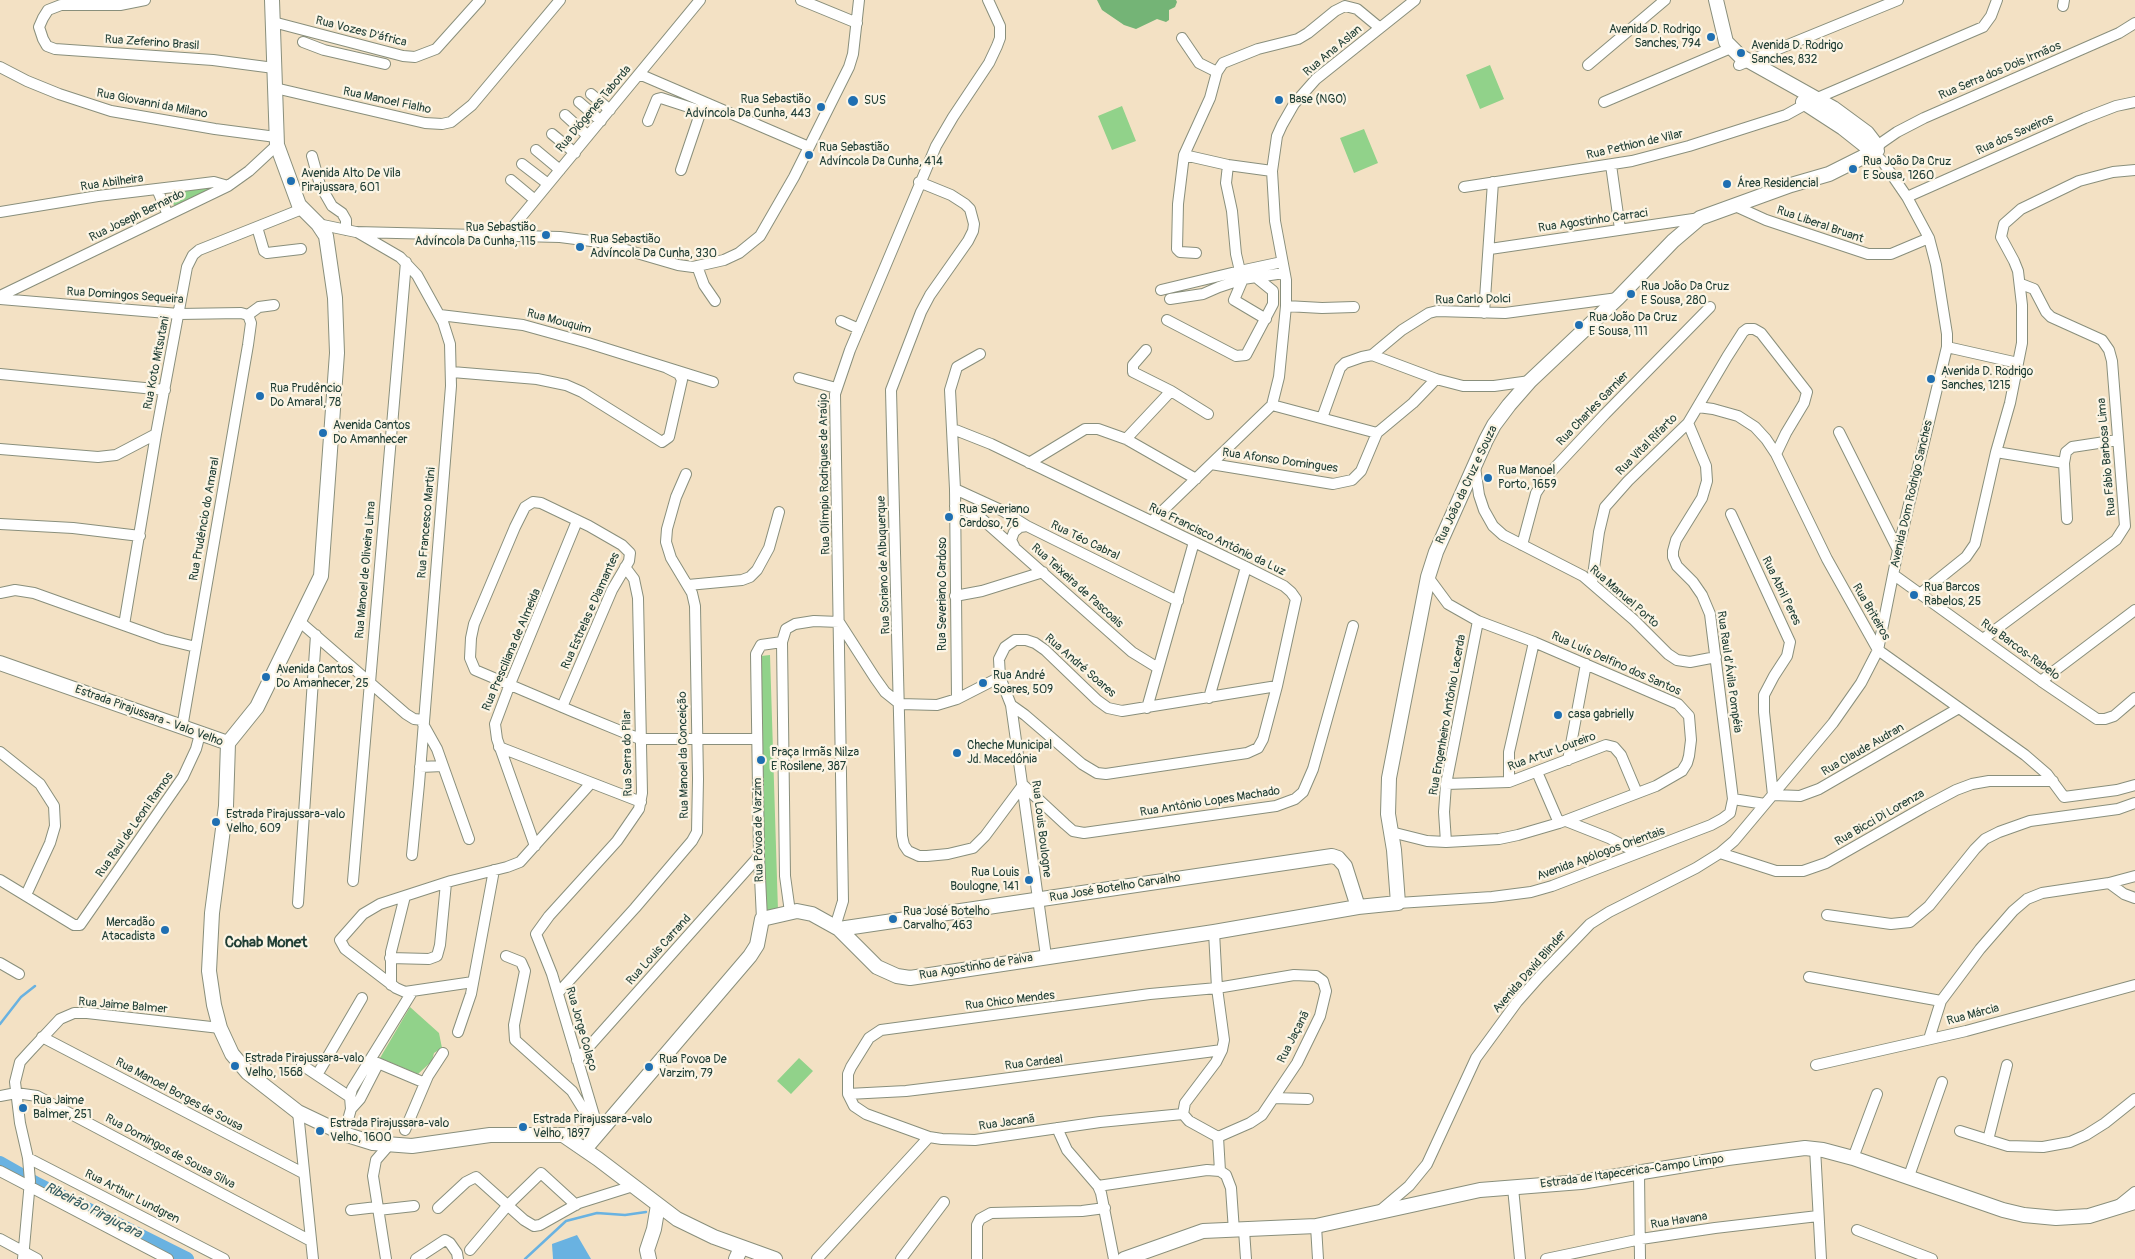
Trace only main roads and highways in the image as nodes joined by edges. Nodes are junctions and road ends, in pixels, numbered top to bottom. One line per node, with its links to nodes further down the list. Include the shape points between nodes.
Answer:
1 (272, 0): 7 (main road, via 276,141 294,194 302,209 326,236 337,320 337,354 322,570 318,585 258,707)
2 (1708, 0): 4 (main road, Avenida Dom Rodrigo Sanches, via 1715,32)
3 (1716, 0): 4 (main road, Avenida Dom Rodrigo Sanches)
4 (1727, 50): 5 (main road, Avenida Dom Rodrigo Sanches, via 1743,63 1811,101 1833,108 1867,133)
5 (1875, 149): 8 (main road, Rua João da Cruz e Souza, via 1829,174 1791,184 1700,218 1530,381 1494,425 1436,552 1428,578 1389,778)
6 (0, 663): 7 (main road, Estrada Pirajussara - Valo Velho)
7 (228, 743): 12 (main road, Estrada Pirajussara - Valo Velho, via 226,806 209,954 212,998 220,1028 232,1054 248,1073 298,1112 344,1134 389,1146 426,1145 490,1135 563,1135)
8 (1398, 903): 9 (main road, Rua Agostinho de Paiva)
9 (1358, 907): 11 (main road, Rua Agostinho de Paiva, via 919,977 897,976 877,967); 11 (main road, Rua José Botelho Carvalho, via 1344,866 1332,856)
10 (790, 912): 11 (main road, Rua Agostinho de Paiva, via 804,912); 12 (main road, Rua Póvoa de Varzim, via 762,919 757,945 750,956 594,1131)
11 (837, 928)
12 (585, 1149): 14 (main road)
13 (2135, 1202): 20 (main road, Estrada de Itapecerica-Campo Limpo, via 2089,1216 2024,1215 1815,1148 1783,1150 1564,1184 1458,1194 1316,1226 1203,1231)
14 (658, 1205): 15 (main road); 16 (main road)
15 (677, 1219): 16 (main road); 17 (main road)
16 (654, 1229): 18 (main road, via 647,1250)
17 (738, 1253): 19 (main road)
18 (649, 1259)
19 (775, 1259)
20 (1124, 1259)

